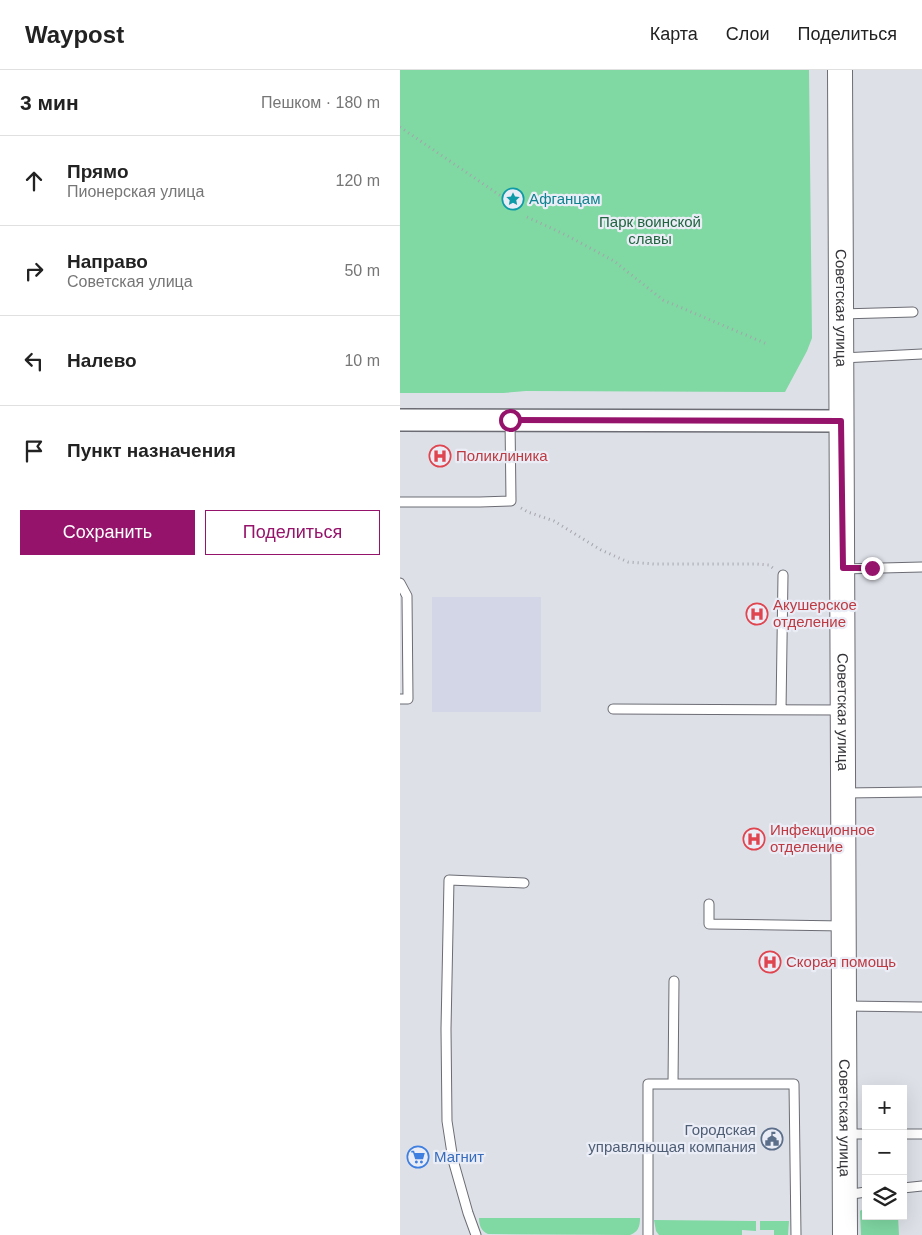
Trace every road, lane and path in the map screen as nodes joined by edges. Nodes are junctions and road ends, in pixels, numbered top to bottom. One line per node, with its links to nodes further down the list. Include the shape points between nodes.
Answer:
1 (840, 70): 6 (main road, Советская улица)
2 (400, 127): 3 (path)
3 (501, 196)
4 (527, 217): 7 (path, via 614,261 663,300)
5 (913, 312): 6 (lane)
6 (841, 314): 9 (main road, Советская улица)
7 (767, 344)
8 (922, 354): 9 (lane)
9 (841, 358): 12 (main road, Советская улица)
10 (400, 420): 11 (street)
11 (510, 420): 12 (street); 13 (lane)
12 (841, 421): 15 (main road, Советская улица)
13 (511, 501): 14 (lane); 17 (path, via 628,562 769,565)
14 (400, 502)
15 (843, 568): 16 (lane); 22 (main road, Советская улица)
16 (922, 568)
17 (783, 575): 21 (lane)
18 (400, 583): 19 (lane, via 407,596 408,699)
19 (400, 699)
20 (613, 709): 21 (lane)
21 (781, 710): 22 (lane)
22 (842, 710): 24 (main road, Советская улица)
23 (922, 792): 24 (lane)
24 (843, 793): 27 (main road, Советская улица)
25 (524, 883): 38 (lane, via 449,880 447,1121 453,1160)
26 (709, 904): 27 (lane, via 709,924)
27 (844, 926): 29 (main road, Советская улица)
28 (674, 981): 31 (lane)
29 (844, 1006): 30 (lane); 32 (main road, Советская улица)
30 (922, 1007)
31 (673, 1084): 39 (lane, via 648,1084); 40 (lane, via 794,1084)
32 (855, 1134): 37 (main road, Советская улица)
33 (907, 1134): 34 (lane)
34 (922, 1134)
35 (922, 1186): 36 (lane)
36 (907, 1188)
37 (855, 1193): 41 (main road, Советская улица)
38 (476, 1235)
39 (648, 1235)
40 (796, 1235)
41 (845, 1235)

